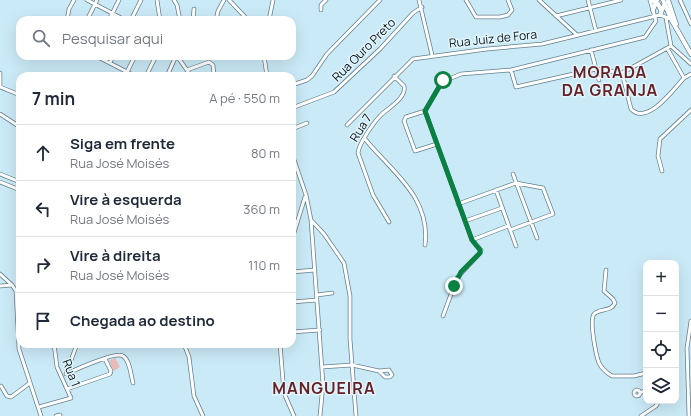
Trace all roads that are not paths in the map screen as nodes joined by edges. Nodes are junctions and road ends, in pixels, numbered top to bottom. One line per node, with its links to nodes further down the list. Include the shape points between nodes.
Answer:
1 (74, 0): 32 (street)
2 (86, 0): 22 (street)
3 (97, 0): 22 (street)
4 (119, 0): 30 (street)
5 (141, 0): 35 (street)
6 (157, 0): 36 (street)
7 (174, 0): 37 (street)
8 (224, 0): 39 (street)
9 (229, 0): 40 (street)
10 (273, 0): 41 (street)
11 (326, 0): 27 (street, via 321,5)
12 (380, 0): 79 (street, via 327,54 312,76)
13 (419, 0): 24 (street)
14 (466, 0): 15 (street, via 474,16 479,18 508,15 512,10)
15 (508, 0)
16 (538, 0): 42 (street)
17 (588, 0): 25 (street)
18 (621, 0): 25 (street)
19 (654, 0): 28 (main road); 29 (main road)
20 (665, 0): 23 (main road); 46 (main road)
21 (680, 0): 45 (street)
22 (95, 5): 30 (street); 33 (street)
23 (665, 6): 29 (main road); 44 (main road)
24 (422, 7): 53 (street); 82 (street, Rua Ouro Preto, via 334,92)
25 (590, 8): 42 (street); 47 (street)
26 (194, 9): 38 (street)
27 (321, 10)
28 (653, 10): 43 (street)
29 (660, 10): 31 (main road)
30 (112, 14): 34 (street)
31 (660, 15): 43 (street, Rua Juiz de Fora); 44 (street)
32 (68, 16)
33 (89, 16)
34 (116, 16)
35 (133, 16)
36 (159, 16)
37 (179, 16)
38 (193, 16)
39 (217, 16)
40 (244, 16)
41 (270, 16)
42 (556, 16): 48 (street)
43 (654, 16): 47 (street, Rua Juiz de Fora); 51 (street, via 655,23 645,37)
44 (669, 18): 46 (main road); 49 (street)
45 (691, 24)
46 (678, 30): 50 (main road)
47 (596, 31): 48 (street, Rua Juiz de Fora)
48 (577, 35): 53 (street, Rua Juiz de Fora, via 525,46)
49 (669, 47): 62 (street); 73 (street); 76 (street)
50 (689, 48): 52 (main road)
51 (591, 50): 63 (street); 64 (street)
52 (691, 54)
53 (432, 55): 75 (street, Rua Juiz de Fora, via 411,60)
54 (104, 60): 61 (street)
55 (111, 60): 61 (street)
56 (133, 60): 65 (street)
57 (154, 60): 66 (street)
58 (175, 60): 67 (street)
59 (180, 60): 68 (street)
60 (265, 60): 71 (street)
61 (110, 63): 65 (street)
62 (691, 64)
63 (596, 69): 64 (street, via 518,87 514,86); 73 (street); 77 (street)
64 (511, 70): 84 (street, via 470,72 443,80)
65 (127, 72)
66 (148, 72)
67 (169, 72)
68 (188, 72)
69 (192, 72): 70 (street, via 209,62 213,65)
70 (214, 72)
71 (267, 72)
72 (0, 73): 78 (street)
73 (622, 73): 76 (street, via 630,107 632,111 642,114 651,112)
74 (691, 74): 76 (street)
75 (394, 76): 88 (street, Rua Juiz de Fora); 90 (street, Rua 7, via 404,86 404,90 398,100 375,122)
76 (684, 78)
77 (599, 80)
78 (1, 83): 80 (street)
79 (296, 84)
80 (0, 87): 81 (street)
81 (16, 93)
82 (296, 106)
83 (691, 110): 93 (street, via 660,139 658,156)
84 (425, 111): 91 (street); 91 (street, via 406,117 404,123 415,151)
85 (0, 114): 87 (street)
86 (307, 123): 89 (street)
87 (16, 124)
88 (347, 125)
89 (296, 127)
90 (364, 139): 108 (street, Rua 7, via 359,147 358,156 373,195); 115 (street, via 409,186 425,218)
91 (436, 144): 102 (street)
92 (296, 166): 101 (street)
93 (662, 171)
94 (0, 174): 96 (street)
95 (513, 174): 98 (street)
96 (16, 180)
97 (0, 182): 99 (street)
98 (516, 183): 100 (street); 109 (street); 109 (street, via 543,188 553,214)
99 (16, 188)
100 (496, 190): 102 (street); 105 (street)
101 (306, 195): 103 (street); 104 (street)
102 (458, 204): 107 (street)
103 (308, 205): 104 (street); 106 (street)
104 (303, 206): 111 (street)
105 (502, 208): 107 (street); 110 (street)
106 (311, 220): 117 (street); 138 (street, via 344,263 350,296)
107 (465, 221): 114 (street)
108 (389, 222)
109 (531, 223): 112 (street); 113 (street)
110 (508, 226): 112 (street); 114 (street)
111 (296, 227)
112 (510, 230): 116 (street)
113 (536, 238)
114 (472, 240): 128 (street, via 480,248 480,253 457,278)
115 (425, 245)
116 (516, 246)
117 (315, 270): 119 (street); 125 (street)
118 (606, 270): 142 (street, via 604,291 615,303 592,317 599,363 612,376)
119 (296, 272)
120 (0, 274): 121 (street)
121 (12, 285): 122 (street); 123 (street)
122 (0, 286)
123 (16, 291)
124 (332, 294): 125 (street)
125 (317, 295): 126 (street)
126 (317, 300): 127 (street); 130 (street)
127 (296, 302)
128 (442, 316)
129 (691, 321): 160 (street, via 687,348)
130 (320, 330): 131 (street); 139 (street)
131 (296, 332)
132 (19, 348): 144 (street)
133 (54, 348): 143 (street, Rua 1, via 56,364)
134 (76, 348): 141 (street)
135 (185, 348): 155 (street, via 190,362 194,396)
136 (280, 348): 156 (street, via 284,393)
137 (105, 359): 141 (street); 145 (street, via 119,355 124,357); 147 (street, via 111,370 110,374)
138 (352, 365): 139 (street); 140 (street); 158 (street)
139 (322, 367): 157 (street)
140 (379, 372)
141 (66, 374): 143 (street)
142 (643, 374)
143 (63, 379): 147 (street, Rua 1)
144 (30, 383): 146 (street, via 12,397 7,396); 151 (street)
145 (133, 383)
146 (1, 386)
147 (67, 389): 151 (street, Rua 1, via 70,399)
148 (643, 392): 149 (street)
149 (640, 393)
150 (657, 404): 159 (street)
151 (39, 407): 153 (street)
152 (60, 415): 154 (street)
153 (41, 416)
154 (56, 416)
155 (203, 416)
156 (294, 416)
157 (320, 416)
158 (356, 416)
159 (641, 416)
160 (688, 416)

